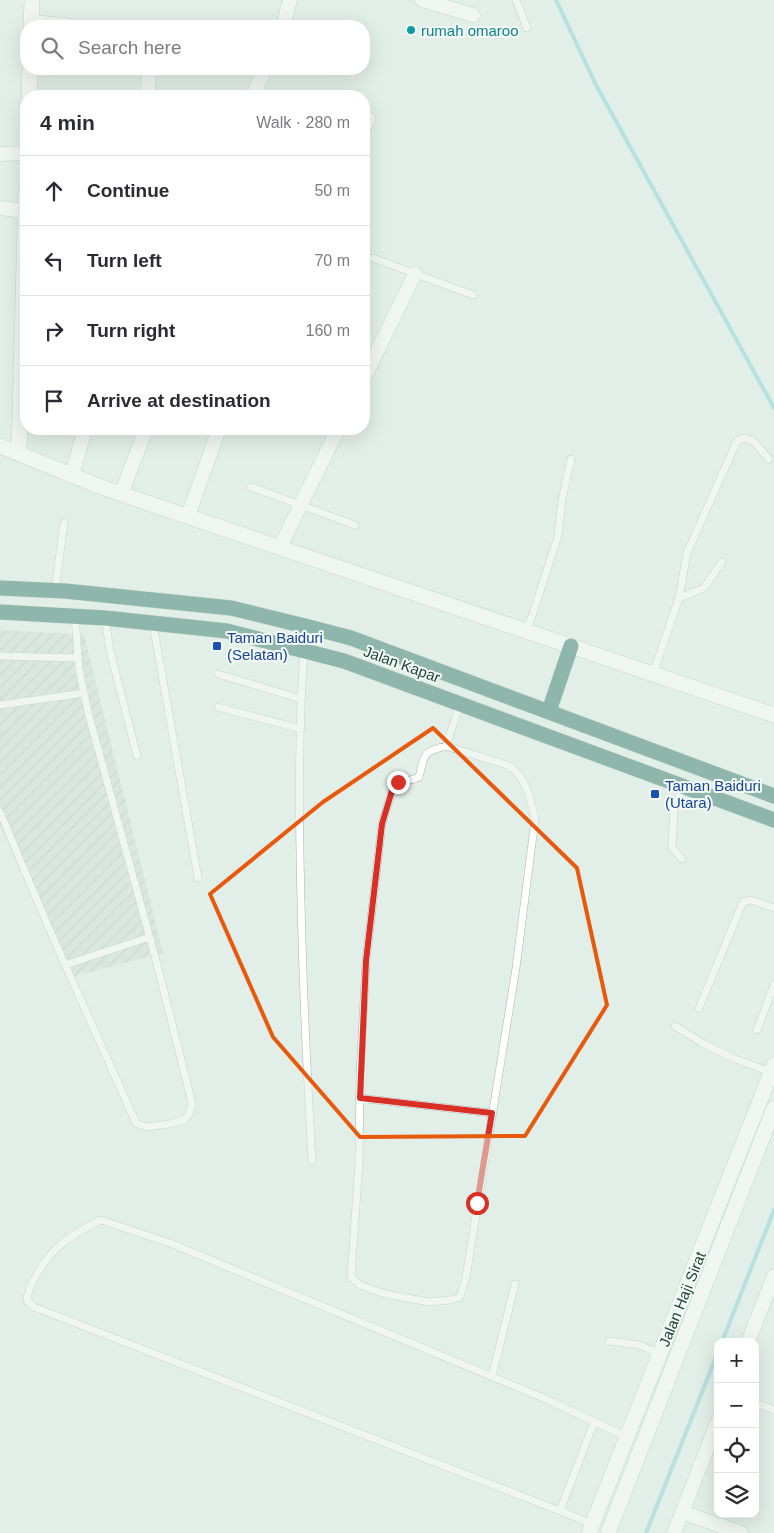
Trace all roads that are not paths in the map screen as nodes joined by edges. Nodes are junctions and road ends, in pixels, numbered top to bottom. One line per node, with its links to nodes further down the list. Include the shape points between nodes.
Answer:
1 (32, 0): 6 (street)
2 (290, 0): 7 (street)
3 (422, 0): 5 (street)
4 (516, 0): 8 (lane)
5 (472, 15)
6 (32, 20)
7 (285, 20)
8 (527, 28)
9 (30, 75): 12 (street)
10 (149, 75): 13 (street)
11 (262, 75): 14 (street)
12 (29, 90)
13 (148, 90)
14 (255, 90)
15 (20, 153): 16 (street)
16 (0, 154)
17 (0, 208): 18 (street)
18 (20, 210)
19 (372, 258): 20 (lane)
20 (415, 274): 21 (lane); 22 (street)
21 (473, 295)
22 (370, 366)
23 (20, 418): 29 (street)
24 (83, 435): 32 (street)
25 (144, 435): 34 (street)
26 (217, 435): 36 (street)
27 (335, 435): 35 (street)
28 (0, 446): 29 (street)
29 (19, 453): 32 (street)
30 (571, 458): 48 (lane, via 558,536)
31 (769, 459): 43 (lane, via 753,441 744,438 737,441 686,553)
32 (72, 475): 34 (street)
33 (251, 487): 35 (lane)
34 (121, 494): 36 (street)
35 (301, 505): 38 (lane); 39 (street)
36 (188, 516): 39 (street)
37 (64, 523): 42 (lane)
38 (355, 525)
39 (280, 547): 48 (street)
40 (722, 562): 43 (lane, via 704,588)
41 (0, 588): 42 (highway, Jalan Kapar)
42 (55, 591): 60 (highway, Jalan Kapar, via 231,608 257,614 351,638)
43 (679, 598): 54 (lane)
44 (0, 612): 45 (highway, Jalan Kapar)
45 (75, 616): 46 (highway, Jalan Kapar); 52 (lane)
46 (105, 618): 47 (highway, Jalan Kapar); 64 (lane, via 110,651)
47 (153, 624): 50 (highway, Jalan Kapar, via 227,631); 71 (lane)
48 (526, 631): 49 (street)
49 (571, 646): 54 (street); 60 (highway)
50 (304, 651): 56 (lane); 57 (highway, Jalan Kapar, via 344,661)
51 (0, 656): 52 (lane)
52 (79, 658): 55 (lane)
53 (218, 674): 56 (lane)
54 (653, 674): 61 (street)
55 (84, 693): 58 (lane); 73 (lane)
56 (301, 699): 62 (lane)
57 (460, 704): 63 (lane); 66 (highway, Jalan Kapar)
58 (0, 705)
59 (218, 707): 62 (lane)
60 (549, 711): 65 (highway, Jalan Kapar)
61 (774, 715)
62 (300, 729): 83 (lane, via 302,944)
63 (446, 746): 80 (lane, via 430,750 425,755 419,777 394,784 382,824 366,961); 82 (lane, via 510,766 518,772 531,798 535,820 516,968)
64 (137, 756)
65 (691, 765): 66 (highway); 67 (highway, Jalan Kapar)
66 (683, 787): 69 (highway, Jalan Kapar); 70 (lane, via 674,809 672,836 672,848)
67 (774, 796)
68 (0, 812): 74 (lane)
69 (774, 820)
70 (682, 859)
71 (198, 878)
72 (774, 908): 76 (lane, via 751,900 743,902)
73 (150, 937): 74 (lane); 74 (lane, via 192,1103 184,1120 146,1127 136,1122)
74 (65, 965)
75 (774, 985): 78 (lane)
76 (698, 1008)
77 (675, 1026): 79 (lane, via 733,1058)
78 (757, 1030)
79 (773, 1069): 88 (street, Jalan Haji Sirat)
80 (360, 1098): 82 (lane); 82 (lane, via 351,1276 360,1285 385,1294 429,1302 460,1297)
81 (774, 1108): 98 (street, Jalan Haji Sirat)
82 (492, 1113)
83 (312, 1160)
84 (774, 1276): 86 (street)
85 (515, 1284): 89 (lane)
86 (750, 1338)
87 (609, 1341): 88 (lane, via 639,1345)
88 (660, 1354): 94 (street, Jalan Haji Sirat)
89 (492, 1377): 92 (lane); 95 (lane, via 170,1243 101,1220 57,1247 38,1271 27,1294 27,1301 34,1307)
90 (759, 1404): 91 (lane)
91 (774, 1410)
92 (594, 1422): 94 (lane); 95 (lane)
93 (715, 1428): 96 (street)
94 (627, 1437): 97 (street, Jalan Haji Sirat)
95 (560, 1511): 97 (lane)
96 (682, 1512): 99 (street); 100 (street)
97 (591, 1529)
98 (608, 1533)
99 (674, 1533)
100 (741, 1533)

